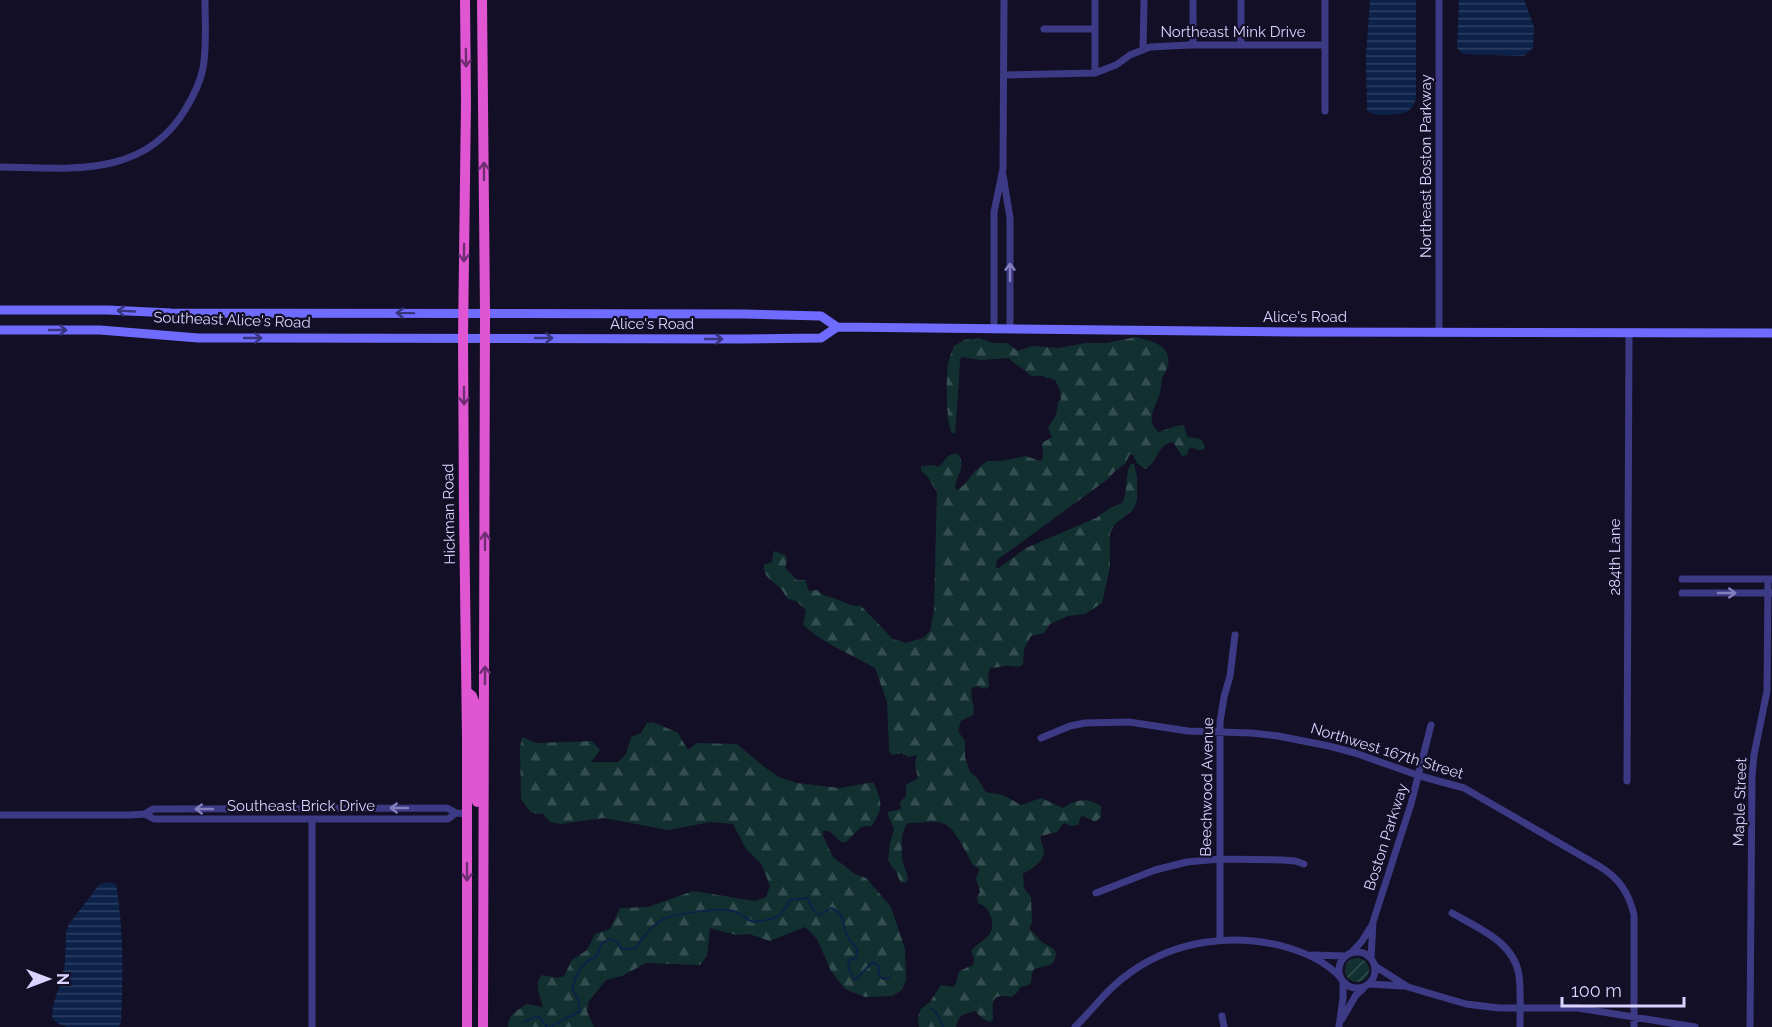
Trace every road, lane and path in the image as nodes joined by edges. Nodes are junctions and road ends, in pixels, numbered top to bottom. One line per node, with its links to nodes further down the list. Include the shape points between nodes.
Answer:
1 (205, 0): 20 (street, via 203,66 198,87 169,132 129,159 95,166)
2 (465, 0): 23 (highway, Hickman Road, one-way to 23)
3 (482, 0): 24 (highway, one-way to 3)
4 (1004, 0): 18 (street)
5 (1095, 0): 12 (street)
6 (1144, 0): 16 (street)
7 (1193, 0): 13 (street)
8 (1241, 0): 14 (street)
9 (1325, 0): 15 (street)
10 (1439, 0): 29 (street, Northeast Boston Parkway)
11 (1044, 29): 12 (street)
12 (1095, 29): 17 (street)
13 (1193, 45): 14 (street, Northeast Mink Drive); 16 (street, Northeast Mink Drive)
14 (1241, 45): 15 (street, Northeast Mink Drive)
15 (1325, 45): 19 (street)
16 (1143, 50): 17 (street, Northeast Mink Drive)
17 (1095, 73): 18 (street, Northeast Mink Drive)
18 (1004, 75): 21 (street)
19 (1325, 111)
20 (0, 167)
21 (1003, 169): 27 (street, via 994,212); 28 (street, one-way to 21, via 1010,218)
22 (0, 310): 23 (main road, Southeast Alice's Road, one-way to 22)
23 (464, 313): 24 (main road, Alice's Road); 32 (highway, Hickman Road)
24 (486, 314): 25 (main road, Alice's Road, via 821,316); 33 (highway)
25 (837, 327): 27 (main road, Alice's Road); 33 (main road, Alice's Road, one-way to 25, via 821,338)
26 (0, 330): 32 (main road, Southeast Alice's Road, one-way to 32, via 100,330 198,338)
27 (994, 330): 28 (main road, Alice's Road)
28 (1010, 330): 29 (main road, Alice's Road)
29 (1439, 333): 30 (main road, Alice's Road)
30 (1629, 333): 31 (main road, Alice's Road); 44 (street, 284th Lane)
31 (1772, 333)
32 (463, 338): 33 (main road, Alice's Road); 39 (highway, Hickman Road, one-way to 39)
33 (485, 338): 48 (highway, one-way to 33)
34 (1682, 579): 35 (street)
35 (1770, 579): 37 (street, Maple Street)
36 (1682, 593): 37 (street, one-way to 37)
37 (1770, 593): 76 (street, Maple Street, via 1767,691 1752,776)
38 (1235, 635): 41 (street, Beechwood Avenue)
39 (467, 692): 45 (highway, Hickman Road); 48 (highway, via 476,707 477,800 478,812)
40 (1431, 725): 43 (street, Boston Parkway)
41 (1220, 732): 42 (street, Northwest 167th Street, via 1101,722 1070,726); 43 (street, Northwest 167th Street, via 1303,740); 50 (street, Beechwood Avenue)
42 (1041, 738)
43 (1419, 776): 54 (street, Boston Parkway); 66 (street, Northwest 167th Street, via 1464,788 1617,879 1634,915)
44 (1627, 781)
45 (462, 813): 46 (street, Southeast Brick Drive, one-way to 46, via 425,808 153,809); 49 (street, Southeast Brick Drive, via 448,819); 56 (highway, via 473,816 478,827 478,931 479,949); 69 (highway, Hickman Road, one-way to 69)
46 (146, 814): 47 (street, Southeast Brick Drive); 49 (street, Southeast Brick Drive, via 154,819)
47 (0, 815)
48 (484, 818): 56 (highway)
49 (312, 819): 68 (street)
50 (1220, 859): 51 (street, via 1290,860); 52 (street, via 1171,866); 55 (street, Beechwood Avenue)
51 (1304, 864)
52 (1096, 893)
53 (1452, 914): 64 (street, via 1493,937 1509,952 1519,972)
54 (1373, 922): 58 (street, Boston Parkway); 59 (street, Boston Parkway)
55 (1220, 940): 57 (street, via 1267,942); 71 (street, via 1174,950 1145,963 1107,991)
56 (484, 952): 70 (highway)
57 (1309, 954): 58 (street); 61 (street)
58 (1348, 955): 59 (street, via 1359,951); 61 (street, via 1340,963)
59 (1371, 958): 60 (street)
60 (1375, 966): 62 (street, via 1375,976); 63 (street)
61 (1341, 980): 62 (street, via 1355,989); 67 (street)
62 (1367, 986): 63 (street); 67 (street, via 1356,995)
63 (1408, 987): 64 (street, via 1466,1004)
64 (1520, 1008): 66 (street, via 1578,1008); 73 (street)
65 (1222, 1016): 72 (street)
66 (1634, 1017): 74 (street); 75 (street)
67 (1339, 1025)
68 (312, 1027)
69 (467, 1027)
70 (483, 1027)
71 (1075, 1027)
72 (1224, 1027)
73 (1520, 1027)
74 (1634, 1027)
75 (1695, 1027)
76 (1750, 1027)

